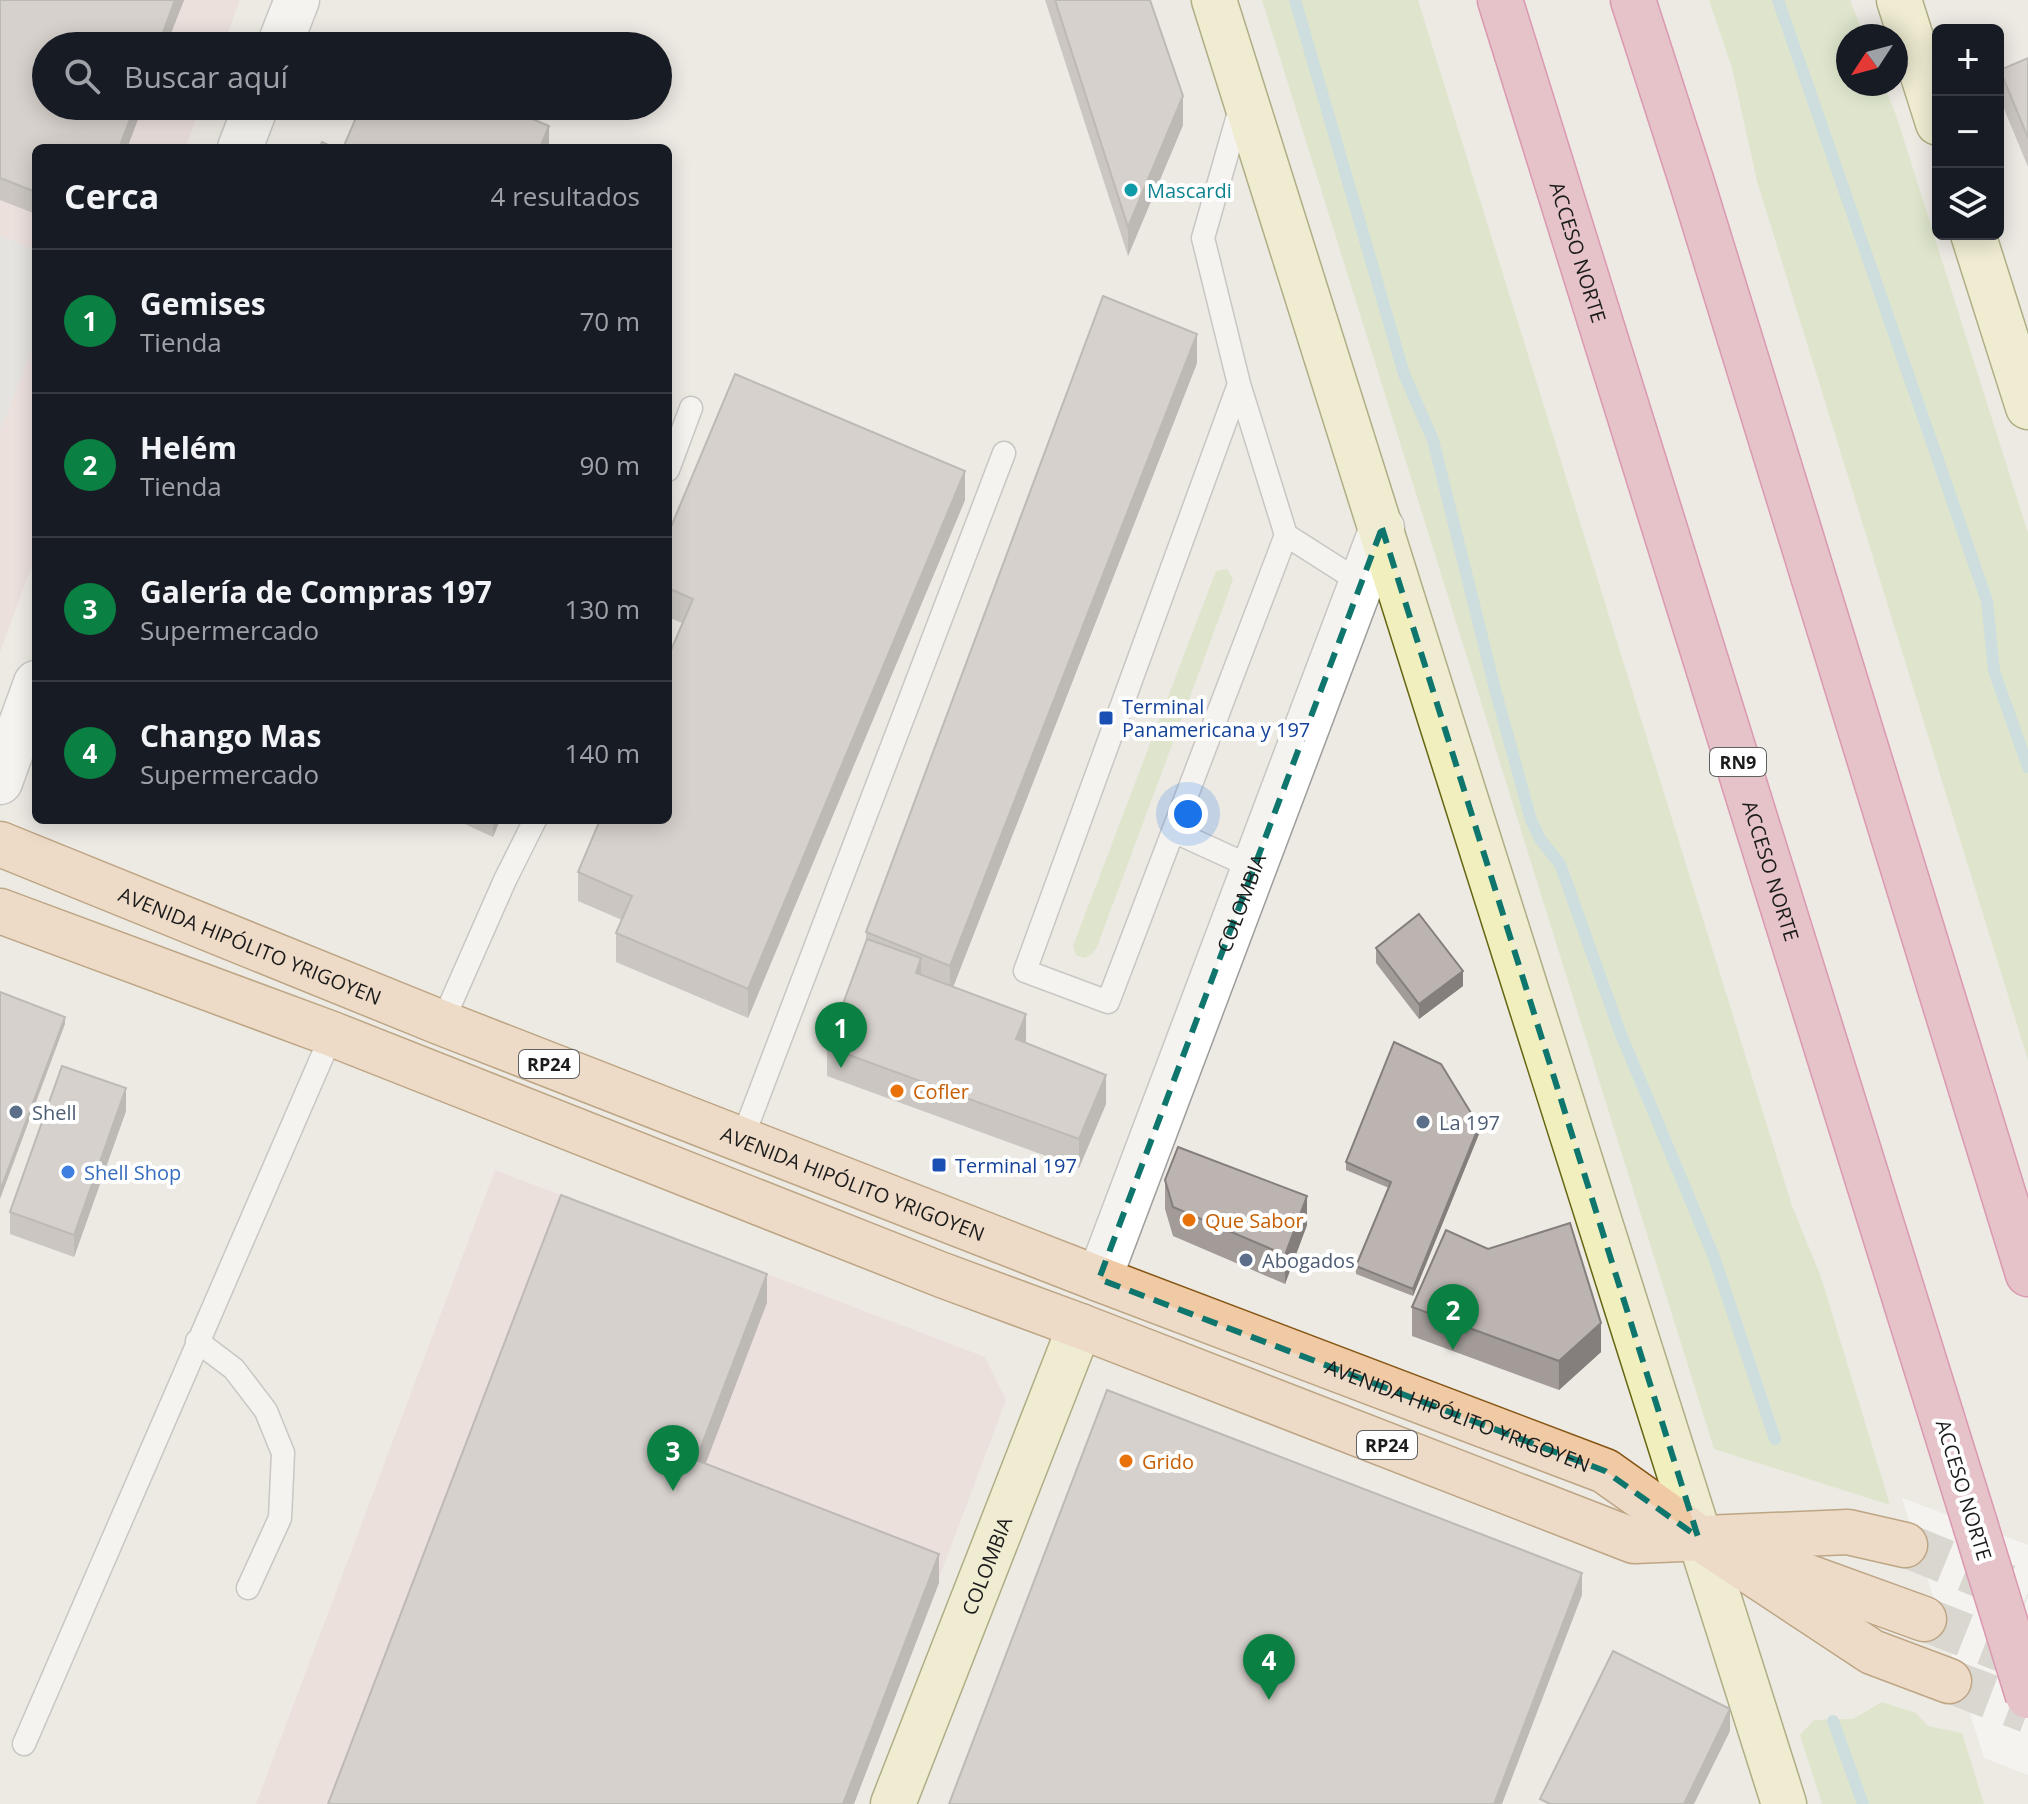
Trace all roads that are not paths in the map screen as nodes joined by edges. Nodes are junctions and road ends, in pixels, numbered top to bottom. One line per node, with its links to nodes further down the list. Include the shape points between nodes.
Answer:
1 (297, 0): 6 (street)
2 (1214, 0): 7 (street)
3 (1500, 0): 40 (highway, ACCESO NORTE / RN9, bridge)
4 (1633, 0): 31 (highway)
5 (1899, 0): 8 (street)
6 (284, 32)
7 (1244, 95): 12 (lane, via 1203,238); 17 (street)
8 (1932, 104)
9 (251, 120): 10 (street)
10 (242, 144)
11 (1975, 240): 13 (street)
12 (1239, 384): 18 (lane); 24 (lane, via 1025,971 1108,1002)
13 (2028, 407)
14 (691, 408): 16 (lane)
15 (1004, 453): 30 (lane)
16 (672, 459)
17 (1382, 528): 19 (street, COLOMBIA); 20 (street)
18 (1286, 535): 19 (lane); 24 (lane)
19 (1360, 584): 20 (lane); 26 (street, COLOMBIA)
20 (1405, 604): 35 (street)
21 (32, 694): 22 (street)
22 (0, 782)
23 (533, 824): 28 (lane)
24 (1173, 831): 26 (lane)
25 (0, 844): 28 (main road, AVENIDA HIPÓLITO YRIGOYEN / RP24)
26 (1254, 868): 32 (street, COLOMBIA)
27 (0, 911): 29 (main road, AVENIDA HIPÓLITO YRIGOYEN / RP24)
28 (442, 1023): 30 (main road, AVENIDA HIPÓLITO YRIGOYEN / RP24)
29 (332, 1034): 33 (main road, AVENIDA HIPÓLITO YRIGOYEN / RP24); 34 (lane)
30 (742, 1139): 32 (main road, AVENIDA HIPÓLITO YRIGOYEN / RP24)
31 (2028, 1274)
32 (1099, 1279): 35 (main road, AVENIDA HIPÓLITO YRIGOYEN / RP24, via 1605,1471)
33 (1080, 1326): 35 (main road, AVENIDA HIPÓLITO YRIGOYEN / RP24, via 1634,1541); 42 (street, COLOMBIA)
34 (197, 1341): 37 (lane, via 234,1369 266,1411 283,1453 280,1518); 41 (lane)
35 (1698, 1537): 36 (main road, AVENIDA HIPÓLITO YRIGOYEN / RP24, via 1848,1532); 38 (main road, AVENIDA HIPÓLITO YRIGOYEN / RP24); 39 (main road, AVENIDA HIPÓLITO YRIGOYEN / RP24, via 1872,1652); 43 (street)
36 (1905, 1545)
37 (248, 1588)
38 (1924, 1619)
39 (1949, 1681)
40 (2028, 1696)
41 (24, 1744)
42 (893, 1804)
43 (1784, 1804)

